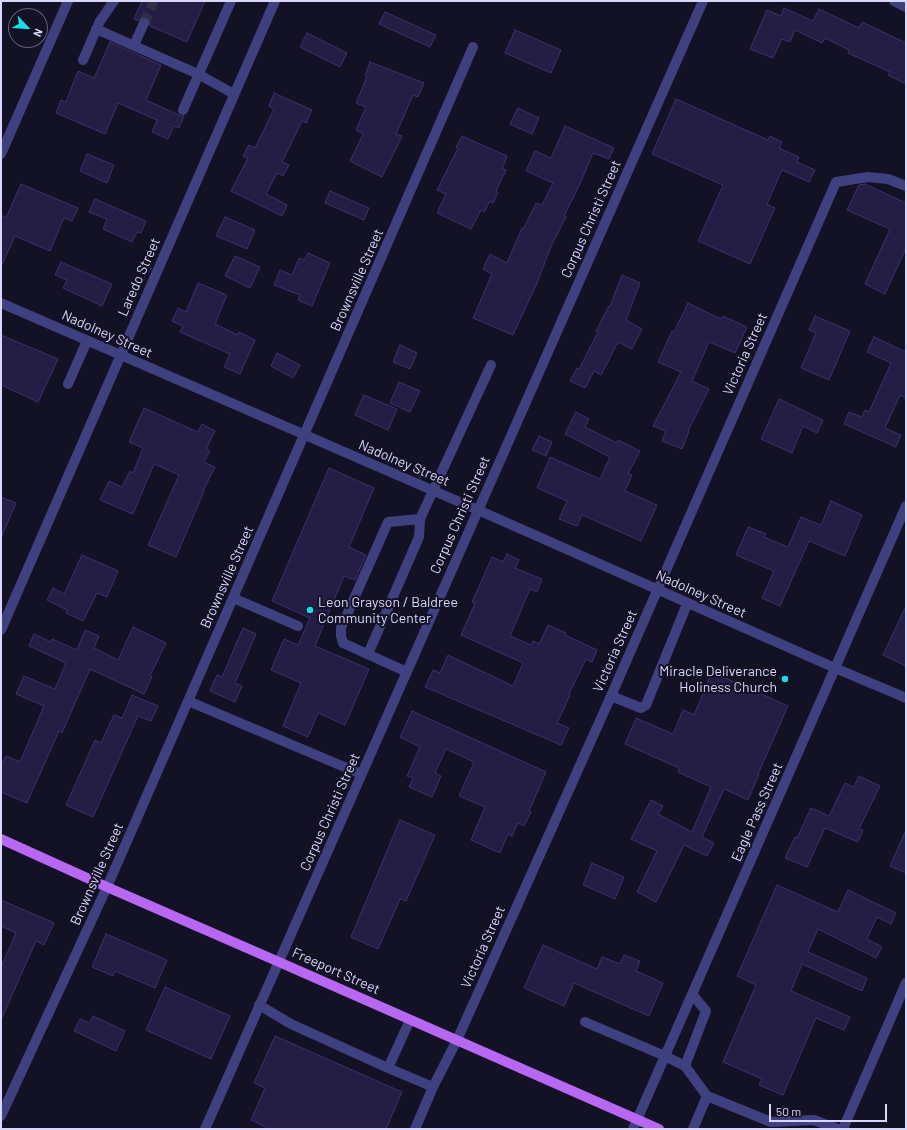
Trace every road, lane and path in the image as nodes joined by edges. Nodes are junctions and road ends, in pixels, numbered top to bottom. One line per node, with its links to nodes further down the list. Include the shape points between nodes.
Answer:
1 (68, 1): 16 (street)
2 (114, 1): 9 (street)
3 (231, 1): 13 (street)
4 (275, 1): 14 (street, Laredo Street)
5 (703, 1): 26 (street, Corpus Christi Street)
6 (894, 1): 7 (street)
7 (906, 7)
8 (144, 23): 10 (street)
9 (96, 29): 10 (street); 12 (street)
10 (134, 45): 13 (street)
11 (474, 48): 23 (street, Brownsville Street)
12 (83, 60)
13 (198, 74): 14 (street); 15 (street)
14 (234, 94): 20 (street, Laredo Street)
15 (183, 110)
16 (1, 154)
17 (906, 186): 28 (street, Victoria Street, via 888,179 868,178 836,182)
18 (1, 303): 19 (street, Nadolney Street)
19 (87, 341): 20 (street, Nadolney Street); 22 (street)
20 (121, 355): 23 (street, Nadolney Street); 32 (street, Laredo Street)
21 (491, 365): 24 (street)
22 (68, 384)
23 (304, 436): 24 (street, Nadolney Street); 29 (street, Brownsville Street)
24 (433, 491): 26 (street, Nadolney Street); 27 (street)
25 (906, 506): 34 (street, Eagle Pass Street)
26 (478, 510): 28 (street, Nadolney Street); 35 (street, Corpus Christi Street)
27 (420, 520): 33 (street, via 419,537); 33 (street, via 388,522 341,628 343,643)
28 (658, 591): 30 (street, Nadolney Street); 36 (street, Victoria Street)
29 (233, 598): 31 (street); 38 (street, Brownsville Street)
30 (687, 604): 34 (street, Nadolney Street); 36 (street, via 646,705 642,708)
31 (298, 626)
32 (1, 630)
33 (368, 654): 35 (street)
34 (835, 668): 37 (street, Nadolney Street); 44 (street, Eagle Pass Street)
35 (406, 672): 39 (street, Corpus Christi Street)
36 (611, 696): 48 (street, Victoria Street)
37 (906, 698)
38 (188, 701): 39 (street); 41 (street, Brownsville Street)
39 (361, 774): 42 (street, Corpus Christi Street)
40 (1, 840): 41 (main road, Freeport Street)
41 (107, 887): 42 (main road, Freeport Street); 54 (street, Brownsville Street)
42 (279, 962): 45 (street, Corpus Christi Street); 46 (main road, Freeport Street)
43 (906, 984): 62 (street)
44 (692, 994): 49 (street, Eagle Pass Street); 50 (street, via 706,1011)
45 (259, 1005): 51 (street, via 290,1024); 57 (street, Corpus Christi Street)
46 (410, 1020): 48 (main road, Freeport Street); 51 (street)
47 (585, 1022): 49 (street)
48 (457, 1040): 52 (street, Victoria Street); 55 (main road, Freeport Street)
49 (665, 1056): 50 (street); 55 (street, Eagle Pass Street)
50 (685, 1066): 53 (street)
51 (388, 1068): 52 (street)
52 (433, 1087): 58 (street, Victoria Street)
53 (707, 1096): 56 (street); 60 (street)
54 (1, 1116)
55 (635, 1124): 59 (main road, Freeport Street)
56 (770, 1126): 61 (street, via 814,1120)
57 (205, 1129)
58 (415, 1129)
59 (659, 1129)
60 (694, 1129)
61 (838, 1129)
62 (843, 1129)

